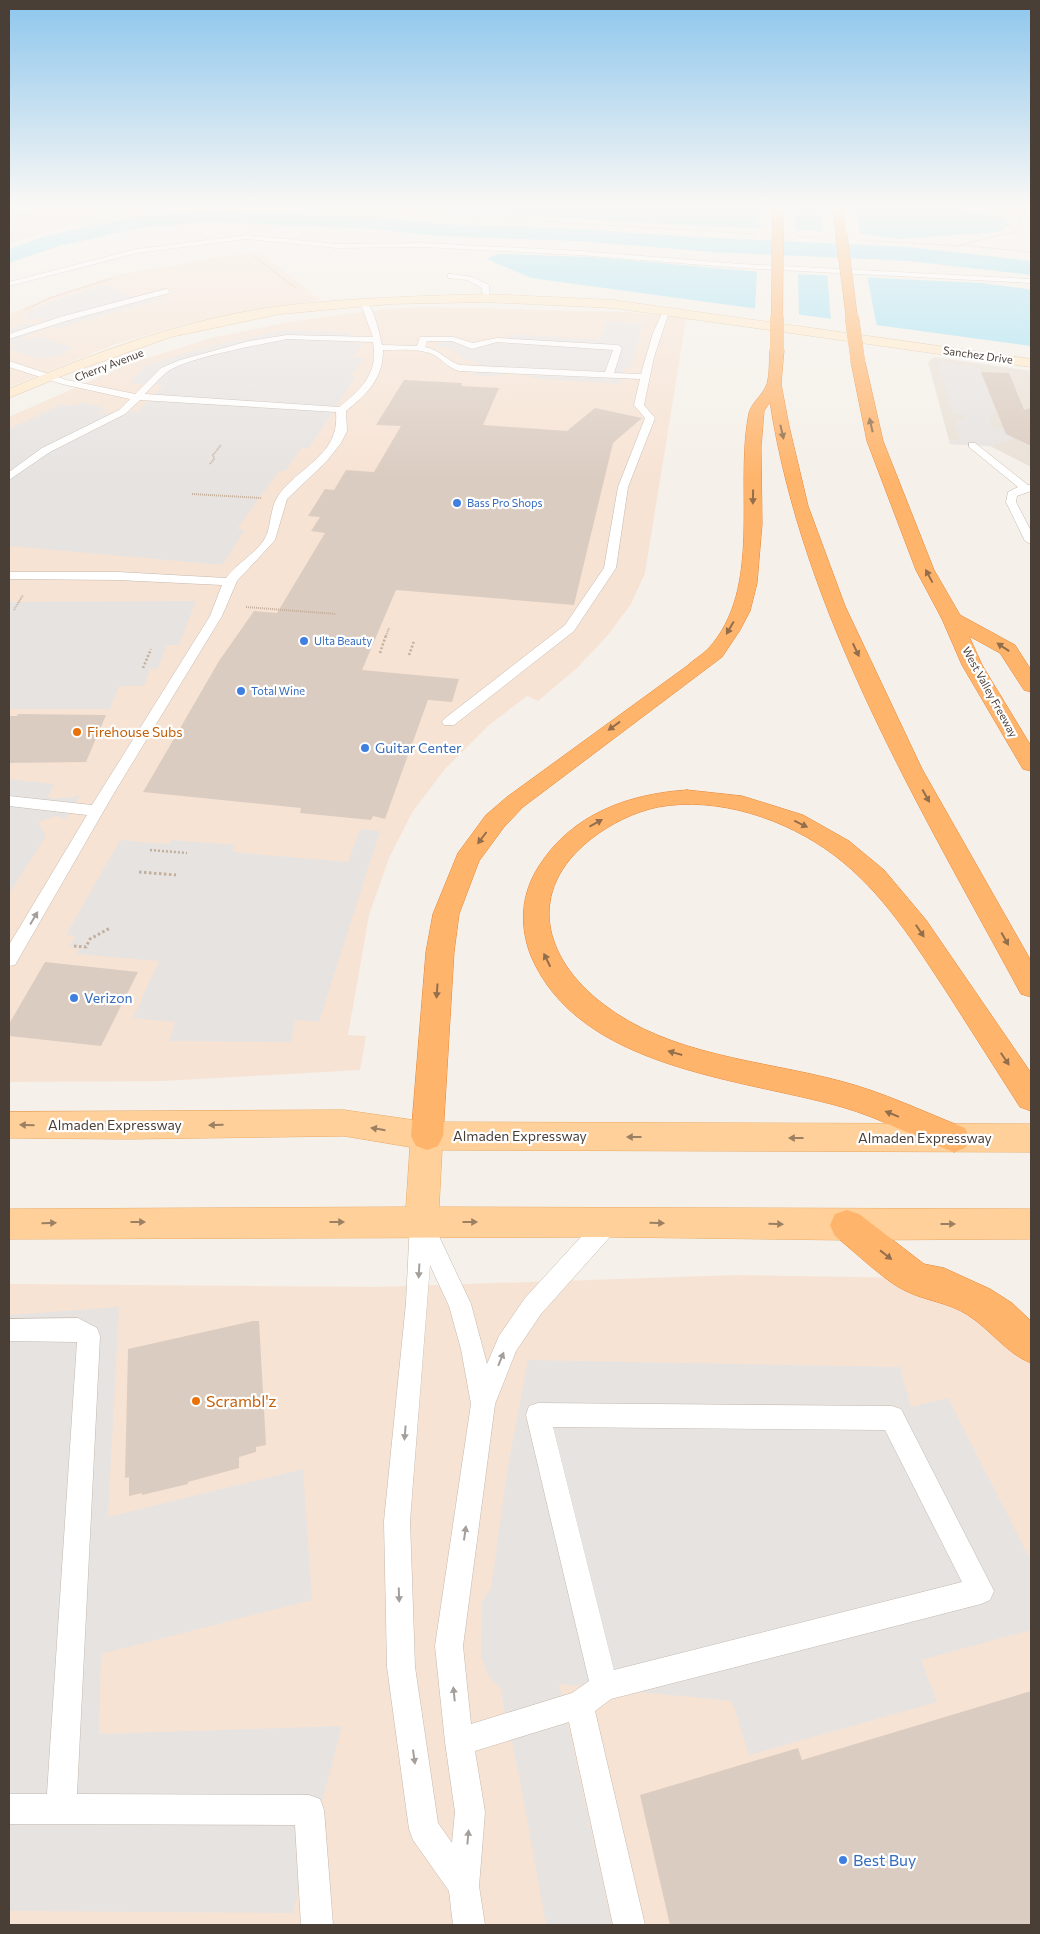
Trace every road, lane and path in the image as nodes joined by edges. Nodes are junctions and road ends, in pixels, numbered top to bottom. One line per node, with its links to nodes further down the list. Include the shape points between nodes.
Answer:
1 (143, 297): 8 (lane)
2 (777, 297): 18 (highway, bridge)
3 (850, 297): 37 (highway, West Valley Freeway, one-way to 3, bridge, via 925,570 875,441 858,362)
4 (486, 298): 5 (street, Cherry Avenue); 6 (street, Cherry Avenue)
5 (365, 304): 6 (street, Cherry Avenue); 9 (lane); 15 (street, Cherry Avenue, via 280,310 214,323 125,347); 17 (street, Cherry Avenue, via 203,334 128,357)
6 (630, 307): 7 (street, Cherry Avenue)
7 (667, 311): 10 (street, Cherry Avenue); 16 (lane, via 658,328)
8 (9, 337)
9 (378, 344): 11 (lane); 20 (lane, via 287,337 249,344 164,370); 22 (lane, via 381,356 376,374 362,396)
10 (924, 348): 12 (street, Sanchez Drive)
11 (420, 350): 14 (lane, via 443,355 448,364 459,368); 14 (lane, via 423,339 453,339 472,346 497,340 618,348)
12 (1031, 362)
13 (9, 364): 15 (lane)
14 (610, 375): 16 (lane)
15 (48, 377): 17 (lane); 19 (street, Cherry Avenue)
16 (646, 377): 45 (lane, via 639,405 650,418 622,487 610,568 570,628)
17 (65, 382): 20 (lane); 21 (street, Cherry Avenue)
18 (774, 384): 56 (highway, one-way to 56, via 800,506 835,606 911,769); 59 (highway, one-way to 59, via 757,411 748,583 740,611 730,630 715,653 694,670 645,703 515,802 495,821 467,859 446,914 440,952)
19 (9, 394)
20 (138, 397): 22 (lane); 26 (lane, via 122,412 46,450)
21 (9, 407)
22 (341, 410): 32 (lane, via 342,432 330,452 281,499 275,513 272,536 236,572)
23 (221, 445): 25 (path)
24 (972, 445): 27 (lane)
25 (210, 464)
26 (9, 477)
27 (1028, 488): 30 (lane, via 1012,494 1011,502)
28 (192, 494): 29 (path)
29 (269, 499)
30 (1031, 542)
31 (9, 575): 32 (lane)
32 (231, 582): 48 (lane, via 216,616)
33 (26, 590): 35 (path)
34 (246, 607): 36 (path)
35 (14, 610)
36 (336, 614)
37 (952, 619): 44 (highway, one-way to 37, via 1008,649); 46 (highway, West Valley Freeway, via 972,665)
38 (389, 628): 41 (path)
39 (414, 642): 42 (path)
40 (152, 649): 43 (path)
41 (380, 653)
42 (409, 655)
43 (143, 668)
44 (1031, 686)
45 (448, 722)
46 (1031, 764)
47 (9, 800): 48 (lane)
48 (98, 811): 55 (lane, one-way to 48)
49 (150, 850): 50 (path)
50 (187, 853)
51 (139, 872): 52 (path)
52 (176, 875)
53 (110, 928): 54 (path, via 90,939 86,947)
54 (74, 946)
55 (9, 960)
56 (1031, 986)
57 (1031, 1098): 60 (highway, one-way to 57, via 845,1095 669,1051 634,1037 597,1014 565,988 548,963 538,937 535,911 540,887 551,864 583,830 636,805 700,798 729,801 756,806 814,830 863,864 903,905)
58 (9, 1125): 59 (main road, Almaden Expressway, one-way to 58, via 344,1123)
59 (426, 1136): 60 (main road, Almaden Expressway, one-way to 59); 62 (main road)
60 (954, 1138): 61 (main road, Almaden Expressway)
61 (1031, 1138)
62 (421, 1222): 63 (main road, one-way to 63); 64 (main road, one-way to 62); 69 (lane, via 460,1304 473,1348); 75 (lane, one-way to 75, via 397,1522 402,1667 424,1829)
63 (609, 1222): 66 (main road, one-way to 66); 69 (lane, one-way to 63, via 507,1344 523,1320)
64 (9, 1224)
65 (1031, 1224): 66 (main road, one-way to 65)
66 (847, 1225): 68 (highway, one-way to 68, via 915,1278 944,1285 978,1301 999,1315)
67 (9, 1330): 74 (lane, via 78,1329 89,1336)
68 (1031, 1345)
69 (483, 1404): 72 (lane, one-way to 69, via 449,1646)
70 (604, 1688): 70 (lane, via 981,1591 892,1418 538,1415); 71 (lane)
71 (579, 1705): 72 (lane); 78 (lane)
72 (459, 1742): 75 (lane, one-way to 72, via 470,1812)
73 (9, 1809): 74 (lane)
74 (61, 1810): 76 (lane, via 309,1810)
75 (464, 1886): 77 (lane)
76 (317, 1925)
77 (469, 1925)
78 (629, 1925)

